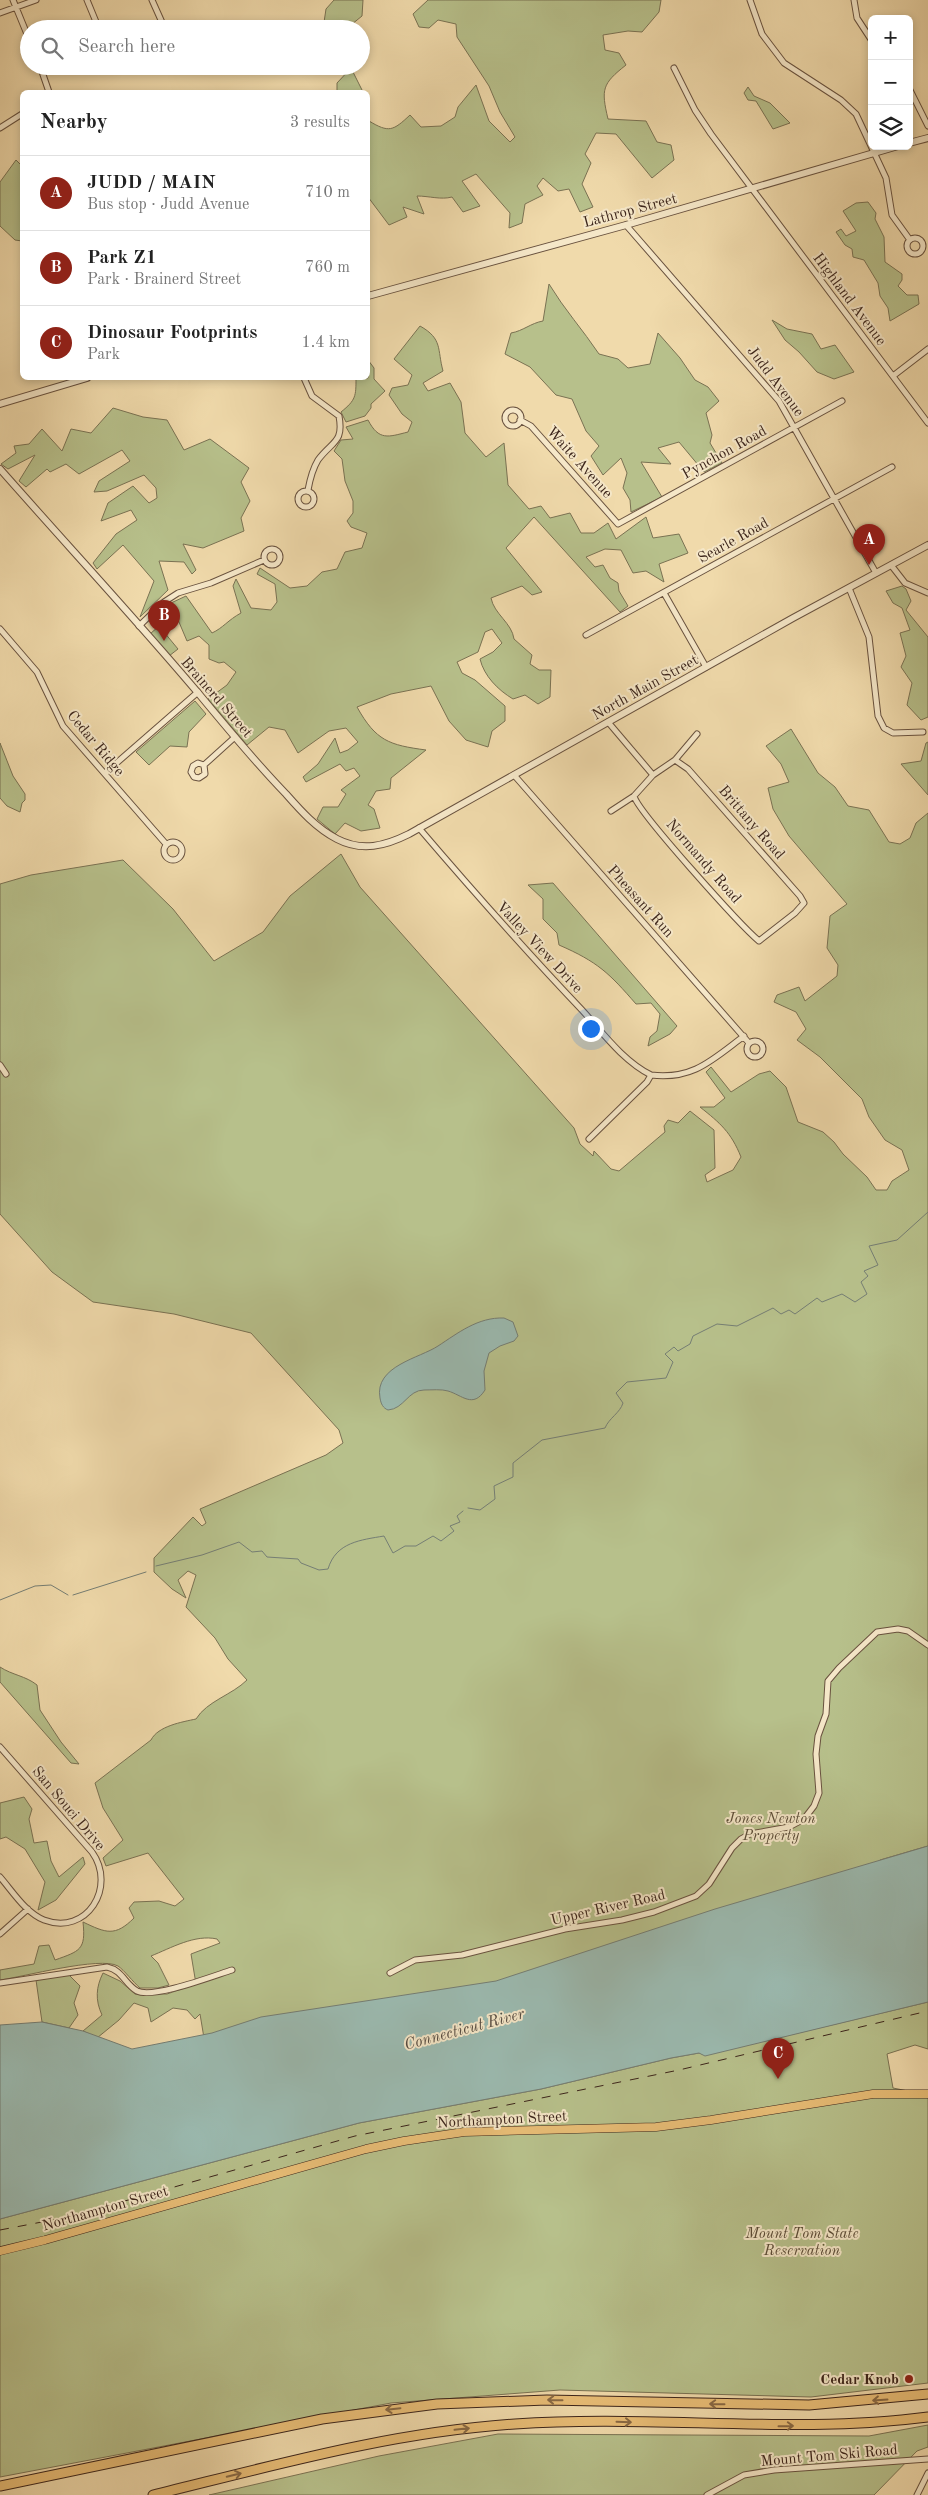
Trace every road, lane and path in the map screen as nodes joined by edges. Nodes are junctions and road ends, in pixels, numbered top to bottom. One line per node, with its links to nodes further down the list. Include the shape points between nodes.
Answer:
1 (13, 0): 7 (street)
2 (36, 0): 7 (street)
3 (87, 0): 10 (street)
4 (152, 0): 11 (street)
5 (750, 0): 23 (street, via 762,34 774,52 791,68 849,106 861,121)
6 (854, 0): 12 (street, via 857,18)
7 (16, 7): 8 (street); 9 (street)
8 (0, 13)
9 (21, 20)
10 (95, 20)
11 (161, 20)
12 (868, 35)
13 (674, 68): 24 (street, Highland Avenue, via 702,122)
14 (43, 75): 15 (street)
15 (48, 90)
16 (913, 96): 18 (street)
17 (20, 115): 19 (street)
18 (928, 126)
19 (0, 128)
20 (928, 138): 21 (street)
21 (913, 142)
22 (884, 150): 23 (street, Lathrop Street)
23 (874, 153): 24 (street, Lathrop Street); 26 (street, via 886,178 892,215)
24 (752, 189): 25 (street, Lathrop Street); 29 (street, Highland Avenue)
25 (626, 225): 27 (street, Lathrop Street); 36 (street, Judd Avenue, via 767,384)
26 (910, 240)
27 (370, 295)
28 (928, 350): 29 (street)
29 (893, 376): 35 (street, Highland Avenue)
30 (80, 380): 33 (street)
31 (305, 380): 39 (street, via 312,396 339,416 341,429 338,439 312,472)
32 (842, 401): 36 (street, Pynchon Road)
33 (0, 404)
34 (520, 420): 41 (street, Waite Avenue, via 531,426)
35 (928, 423)
36 (795, 427): 40 (street, Judd Avenue); 41 (street, Pynchon Road)
37 (892, 467): 40 (street, Searle Road)
38 (0, 469): 49 (street, Brainerd Street)
39 (308, 490)
40 (834, 498): 45 (street, Judd Avenue); 47 (street, Searle Road)
41 (618, 524)
42 (928, 545): 44 (street, North Main Street)
43 (264, 560): 49 (street, via 212,583 178,593)
44 (891, 565): 45 (street, North Main Street); 48 (street, via 905,583)
45 (876, 573): 46 (street, North Main Street)
46 (849, 588): 52 (street, North Main Street); 55 (street, via 869,637 875,707 884,728 893,733)
47 (664, 593): 51 (street, Searle Road); 52 (street)
48 (928, 593)
49 (139, 626): 53 (street, Brainerd Street)
50 (0, 629): 60 (street, Cedar Ridge, via 37,672 63,726)
51 (586, 635)
52 (706, 668): 54 (street, North Main Street)
53 (198, 692): 57 (street, Brainerd Street); 60 (street)
54 (608, 722): 61 (street, North Main Street); 62 (street)
55 (923, 732)
56 (697, 734): 58 (street)
57 (235, 737): 59 (street); 67 (street, Brainerd Street, via 270,778 324,831 345,843)
58 (675, 760): 62 (street); 68 (street, Brittany Road, via 715,798 793,887 804,904)
59 (204, 765)
60 (105, 773): 66 (street, Cedar Ridge)
61 (514, 775): 65 (street, North Main Street); 69 (street, Pheasant Run)
62 (653, 776): 63 (street)
63 (634, 796): 64 (street); 68 (street, Normandy Road, via 669,841)
64 (611, 811)
65 (419, 828): 67 (street, North Main Street, via 392,842); 73 (street, Valley View Drive, via 556,983 620,1051)
66 (166, 844)
67 (374, 846)
68 (759, 941)
69 (744, 1036): 70 (street, Pheasant Run); 73 (street, via 693,1071 680,1076)
70 (749, 1043)
71 (0, 1065): 72 (street)
72 (6, 1074)
73 (651, 1075): 74 (street)
74 (589, 1139)
75 (928, 1645): 81 (street, Upper River Road, via 908,1631 877,1632 840,1668 828,1681 826,1714 818,1736 816,1766 820,1793 814,1806 804,1819 789,1826 741,1838 709,1884 696,1896 622,1920 462,1955 415,1960)
76 (0, 1747): 78 (street, San Souci Drive, via 92,1852 102,1871 98,1898 79,1918 52,1922)
77 (0, 1877): 78 (street, San Souci Drive)
78 (28, 1909): 79 (street)
79 (0, 1934)
80 (232, 1970): 82 (street, via 170,1989 145,1993 135,1990 119,1972 107,1967)
81 (390, 1973)
82 (0, 1983)
83 (928, 2094): 84 (main road, Northampton Street, via 872,2094 675,2126 464,2132 404,2141)
84 (0, 2251)
85 (928, 2394): 89 (highway, one-way to 89, via 809,2404 547,2400 437,2404 322,2419 18,2483)
86 (928, 2417): 90 (highway, one-way to 86, via 351,2448 441,2432 505,2425 586,2421 814,2426)
87 (928, 2459): 91 (street, Mount Tom Ski Road, via 774,2470 744,2475)
88 (928, 2473): 92 (street)
89 (0, 2484)
90 (153, 2495)
91 (707, 2495)
92 (917, 2495)

